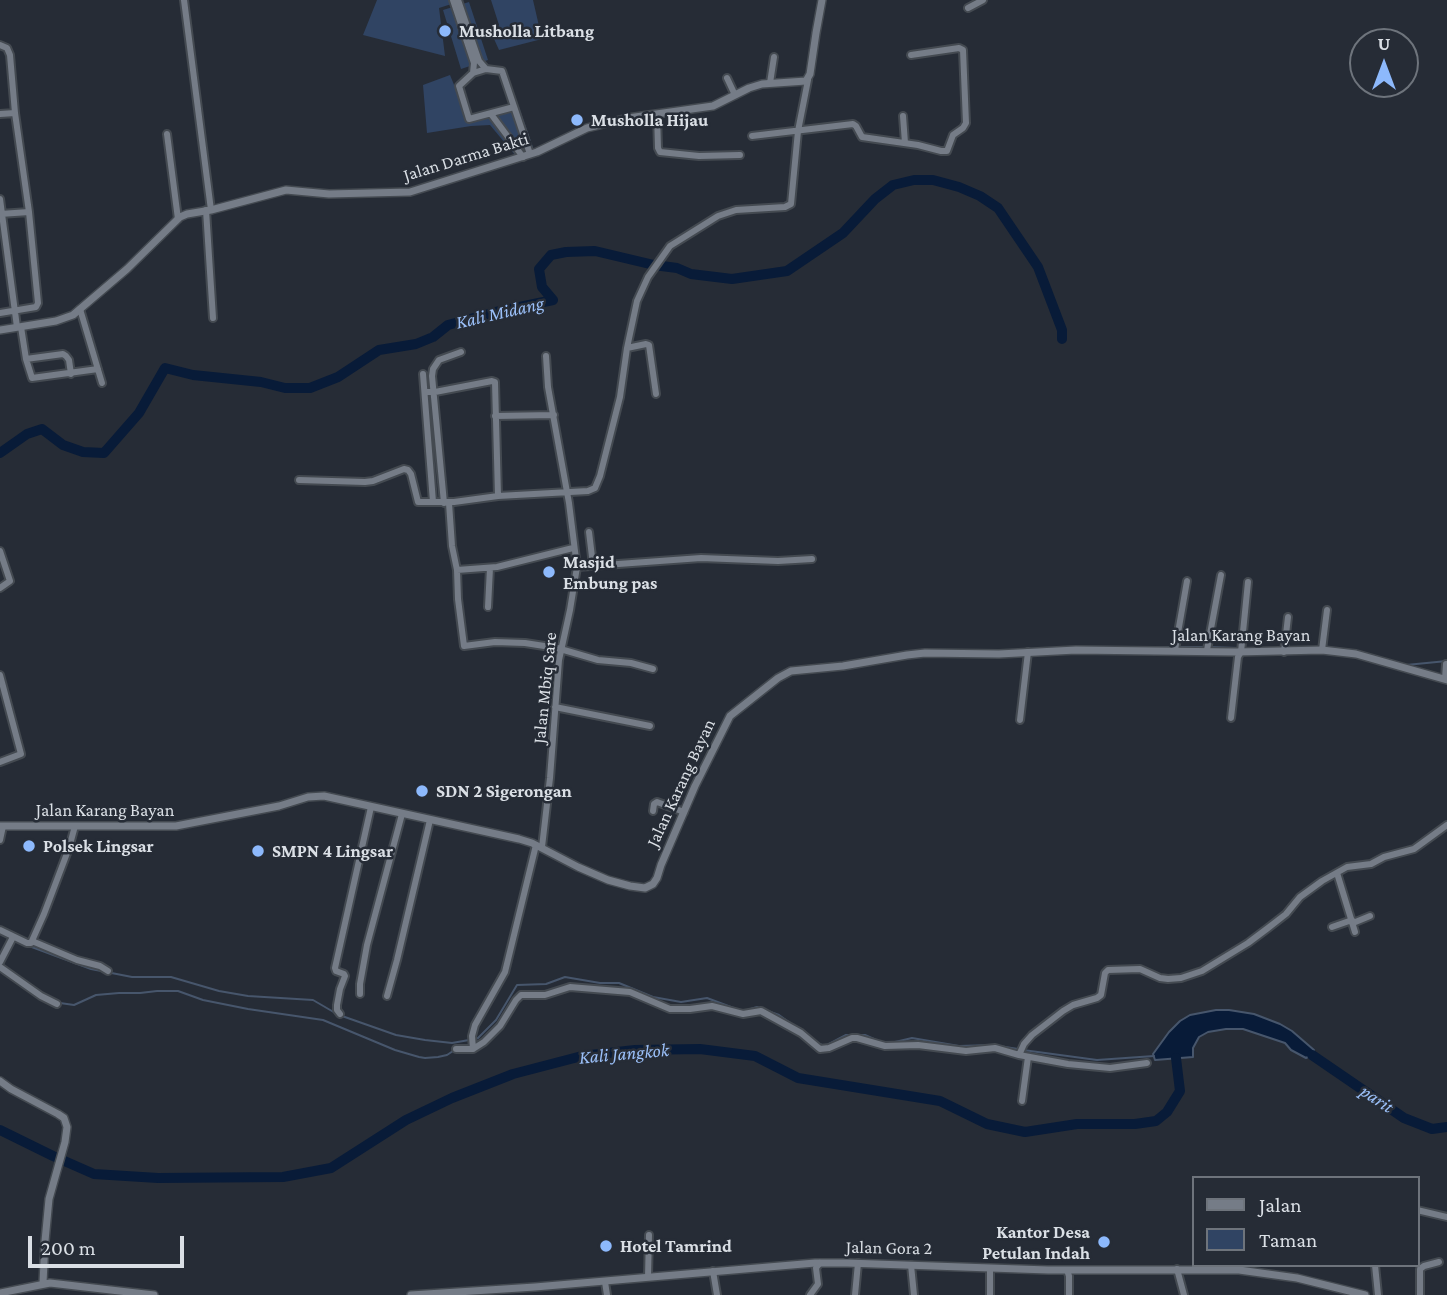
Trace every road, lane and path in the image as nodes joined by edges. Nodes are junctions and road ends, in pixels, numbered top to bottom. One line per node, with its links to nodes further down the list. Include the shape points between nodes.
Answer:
1 (184, 0): 29 (street)
2 (822, 0): 13 (street)
3 (983, 0): 5 (street)
4 (456, 2): 9 (street)
5 (968, 8)
6 (0, 45): 17 (street, via 10,55)
7 (911, 55): 25 (street, via 963,50 967,116 947,151)
8 (774, 57): 14 (street)
9 (476, 62): 10 (street); 11 (street)
10 (486, 69): 11 (street); 16 (street, via 502,71)
11 (472, 73): 19 (street, via 459,86 468,117)
12 (727, 78): 15 (street)
13 (808, 80): 14 (street, Jalan Darma Bakti); 22 (street)
14 (770, 83): 15 (street, Jalan Darma Bakti)
15 (735, 96): 20 (street, Jalan Darma Bakti, via 713,106)
16 (514, 107): 19 (street); 26 (street)
17 (15, 113): 18 (street); 30 (street)
18 (0, 114)
19 (491, 114): 26 (street)
20 (657, 114): 26 (street, Jalan Darma Bakti, via 587,128); 27 (street, via 660,152)
21 (904, 116): 25 (street)
22 (798, 131): 24 (street); 25 (street, via 853,124 862,137); 39 (street, via 791,204 718,216 670,246 637,301)
23 (167, 134): 32 (street)
24 (752, 136)
25 (905, 144)
26 (527, 155): 29 (street, Jalan Darma Bakti, via 410,192 286,190)
27 (740, 155)
28 (0, 199): 31 (street)
29 (208, 210): 32 (street, Jalan Darma Bakti); 36 (street)
30 (29, 212): 31 (street); 34 (street, via 38,304)
31 (1, 214): 34 (street)
32 (178, 219): 33 (street, Jalan Darma Bakti)
33 (80, 309): 37 (street, Jalan Darma Bakti, via 66,319); 43 (street)
34 (14, 311): 35 (street); 37 (street)
35 (0, 313)
36 (213, 318)
37 (19, 327): 38 (street, Jalan Darma Bakti); 42 (street)
38 (0, 330)
39 (627, 348): 49 (street, via 649,345); 53 (street, via 620,397 597,484 591,490)
40 (461, 352): 47 (street, via 437,362 432,376)
41 (546, 356): 50 (street, Jalan Mbiq Sare)
42 (26, 359): 44 (street, via 32,378); 44 (street, via 63,354)
43 (99, 369): 44 (street); 46 (street)
44 (71, 374)
45 (423, 374): 48 (street)
46 (102, 383)
47 (434, 392): 48 (street); 51 (street, via 494,381); 56 (street)
48 (425, 393): 55 (street)
49 (656, 394)
50 (554, 415): 51 (street); 53 (street, Jalan Mbiq Sare)
51 (495, 416): 54 (street)
52 (299, 480): 55 (street, via 365,482 404,469 411,474 417,501)
53 (567, 491): 54 (street); 58 (street, Jalan Mbiq Sare)
54 (498, 496): 56 (street)
55 (433, 502): 56 (street)
56 (446, 503): 64 (street)
57 (589, 532): 61 (street)
58 (573, 548): 62 (street, Jalan Mbiq Sare); 63 (street)
59 (0, 551): 68 (street, via 10,582)
60 (812, 559): 61 (street, via 701,558)
61 (593, 565): 62 (street)
62 (577, 567): 72 (street, Jalan Mbiq Sare)
63 (489, 568): 64 (street); 69 (street)
64 (457, 570): 72 (street, via 464,646 521,642)
65 (1221, 575): 74 (street)
66 (1187, 581): 73 (street)
67 (1248, 582): 77 (street)
68 (0, 588)
69 (488, 607)
70 (1326, 610): 75 (street)
71 (1288, 617): 78 (street)
72 (561, 649): 80 (street); 83 (street, Jalan Mbiq Sare)
73 (1175, 650): 74 (street, Jalan Karang Bayan); 76 (street, Jalan Karang Bayan)
74 (1207, 650): 77 (street, Jalan Karang Bayan)
75 (1322, 650): 78 (street, Jalan Karang Bayan); 82 (street, Jalan Karang Bayan, via 1356,654)
76 (1028, 652): 85 (street); 90 (street, Jalan Karang Bayan, via 913,654 787,673 730,716)
77 (1241, 652): 78 (street, Jalan Karang Bayan); 84 (street)
78 (1284, 652)
79 (1446, 664): 82 (street)
80 (653, 669)
81 (0, 675): 87 (street, via 21,754)
82 (1446, 679)
83 (555, 707): 86 (street); 97 (street, Jalan Mbiq Sare)
84 (1231, 718)
85 (1020, 720)
86 (650, 726)
87 (0, 762)
88 (371, 807): 91 (street, Jalan Karang Bayan); 95 (street, Jalan Karang Bayan, via 314,796 176,826); 111 (street, via 335,968 345,976 337,1005)
89 (653, 811): 90 (street, via 657,802)
90 (684, 812): 97 (street, Jalan Karang Bayan, via 657,878 647,888 608,880)
91 (402, 814): 92 (street, Jalan Karang Bayan); 108 (street, via 367,945)
92 (430, 820): 97 (street, Jalan Karang Bayan); 109 (street)
93 (1447, 825): 98 (street, via 1414,849)
94 (2, 826): 95 (street, Jalan Karang Bayan); 96 (street)
95 (75, 826): 105 (street)
96 (0, 840)
97 (539, 846): 112 (street, Jalan Mbiq Sare, via 505,972 475,1025)
98 (1337, 873): 100 (street); 114 (street, via 1307,891 1283,917 1248,943 1202,971 1168,979 1140,969 1108,970 1101,995 1063,1011 1032,1035)
99 (1370, 916): 100 (street)
100 (1353, 922): 101 (street); 103 (street)
101 (1332, 927)
102 (0, 930): 104 (street)
103 (1355, 932)
104 (12, 939): 105 (street); 106 (street)
105 (32, 941): 107 (street)
106 (0, 965): 110 (street)
107 (108, 971)
108 (360, 993)
109 (387, 996)
110 (57, 1004)
111 (340, 1014)
112 (473, 1048): 113 (street); 114 (street, via 496,1032 521,995 545,995 573,987 630,992 670,1009 712,1006 743,1014 761,1011 794,1028 820,1049 857,1038 880,1045)
113 (456, 1049)
114 (1020, 1052): 115 (street)
115 (1028, 1056): 116 (street, via 1106,1067); 118 (street)
116 (1147, 1063)
117 (0, 1081): 133 (street, via 66,1123 48,1206)
118 (1022, 1101)
119 (1419, 1210): 120 (street)
120 (1447, 1217)
121 (649, 1236): 131 (street)
122 (858, 1262): 124 (street, Jalan Gora 2); 125 (street, Jalan Gora 2); 142 (street)
123 (1439, 1262): 149 (street, via 1420,1269)
124 (820, 1263): 130 (street, Jalan Gora 2); 141 (street, via 816,1268 818,1284)
125 (911, 1265): 127 (street, Jalan Gora 2); 143 (street)
126 (1375, 1267): 148 (street)
127 (990, 1268): 129 (street, Jalan Gora 2); 144 (street)
128 (1177, 1269): 129 (street, Jalan Gora 2); 146 (street); 147 (street, Jalan Gora 2, via 1249,1271)
129 (1067, 1270): 145 (street)
130 (713, 1271): 131 (street, Jalan Gora 2); 140 (street)
131 (648, 1277): 132 (street, Jalan Gora 2)
132 (605, 1282): 138 (street, Jalan Gora 2); 139 (street)
133 (43, 1283): 134 (street); 135 (street)
134 (80, 1286): 136 (street); 137 (street)
135 (0, 1293)
136 (78, 1295)
137 (154, 1295)
138 (411, 1295)
139 (607, 1295)
140 (717, 1295)
141 (810, 1295)
142 (855, 1295)
143 (914, 1295)
144 (990, 1295)
145 (1069, 1295)
146 (1184, 1295)
147 (1365, 1295)
148 (1378, 1295)
149 (1420, 1295)

